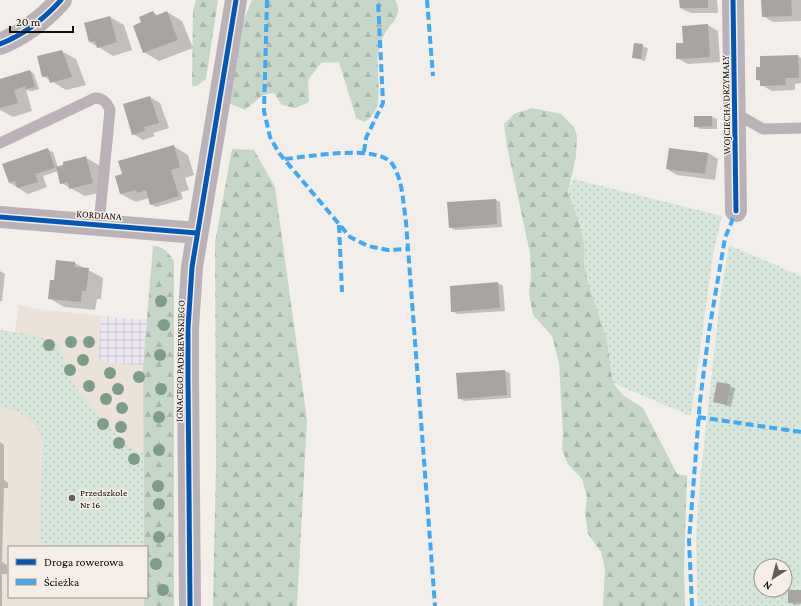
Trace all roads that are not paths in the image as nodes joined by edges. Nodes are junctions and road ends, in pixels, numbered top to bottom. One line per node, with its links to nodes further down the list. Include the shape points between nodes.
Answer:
1 (61, 0): 4 (street, via 22,33)
2 (236, 0): 11 (street, IGNACEGO PADEREWSKIEGO)
3 (733, 0): 5 (street, WOJCIECHA DRZYMAŁY)
4 (0, 44)
5 (735, 113): 6 (lane, WOJCIECHA DRZYMAŁY, via 763,128); 8 (street, WOJCIECHA DRZYMAŁY)
6 (801, 128)
7 (0, 143): 10 (lane, via 95,98 101,98 110,110)
8 (736, 211)
9 (0, 217): 10 (street, KORDIANA)
10 (99, 224): 11 (street, KORDIANA)
11 (197, 233): 12 (street, IGNACEGO PADEREWSKIEGO, via 188,328)
12 (190, 606)

